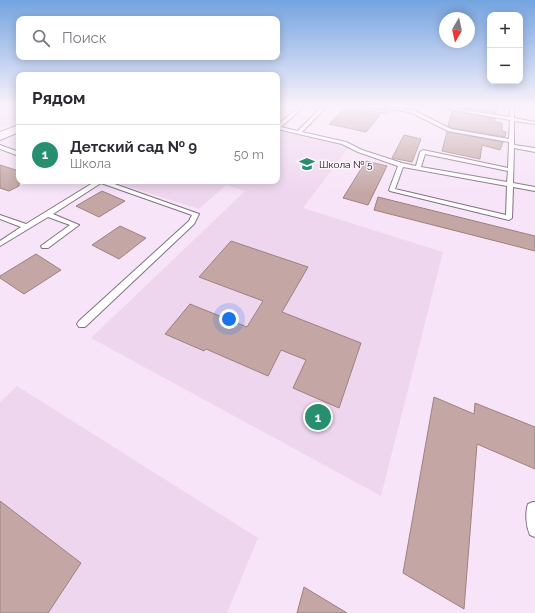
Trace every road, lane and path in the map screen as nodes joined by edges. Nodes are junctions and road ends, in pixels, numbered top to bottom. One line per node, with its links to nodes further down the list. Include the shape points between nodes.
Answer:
1 (311, 136): 8 (lane, via 344,143)
2 (476, 136): 4 (lane)
3 (511, 136): 4 (lane)
4 (511, 143): 6 (lane); 10 (lane)
5 (0, 147): 7 (lane)
6 (535, 150)
7 (16, 153)
8 (401, 165): 9 (lane); 13 (lane, via 392,190 509,218)
9 (418, 167): 10 (lane, via 423,152); 13 (lane)
10 (510, 170): 13 (lane)
11 (95, 184): 15 (lane)
12 (109, 184): 20 (lane, via 196,214 192,222)
13 (510, 184): 14 (lane)
14 (535, 189)
15 (47, 214): 17 (lane); 19 (lane, via 75,225)
16 (0, 217): 17 (lane)
17 (27, 227): 18 (lane)
18 (0, 244)
19 (45, 246)
20 (82, 324)
21 (535, 509): 22 (lane)
22 (535, 530)

